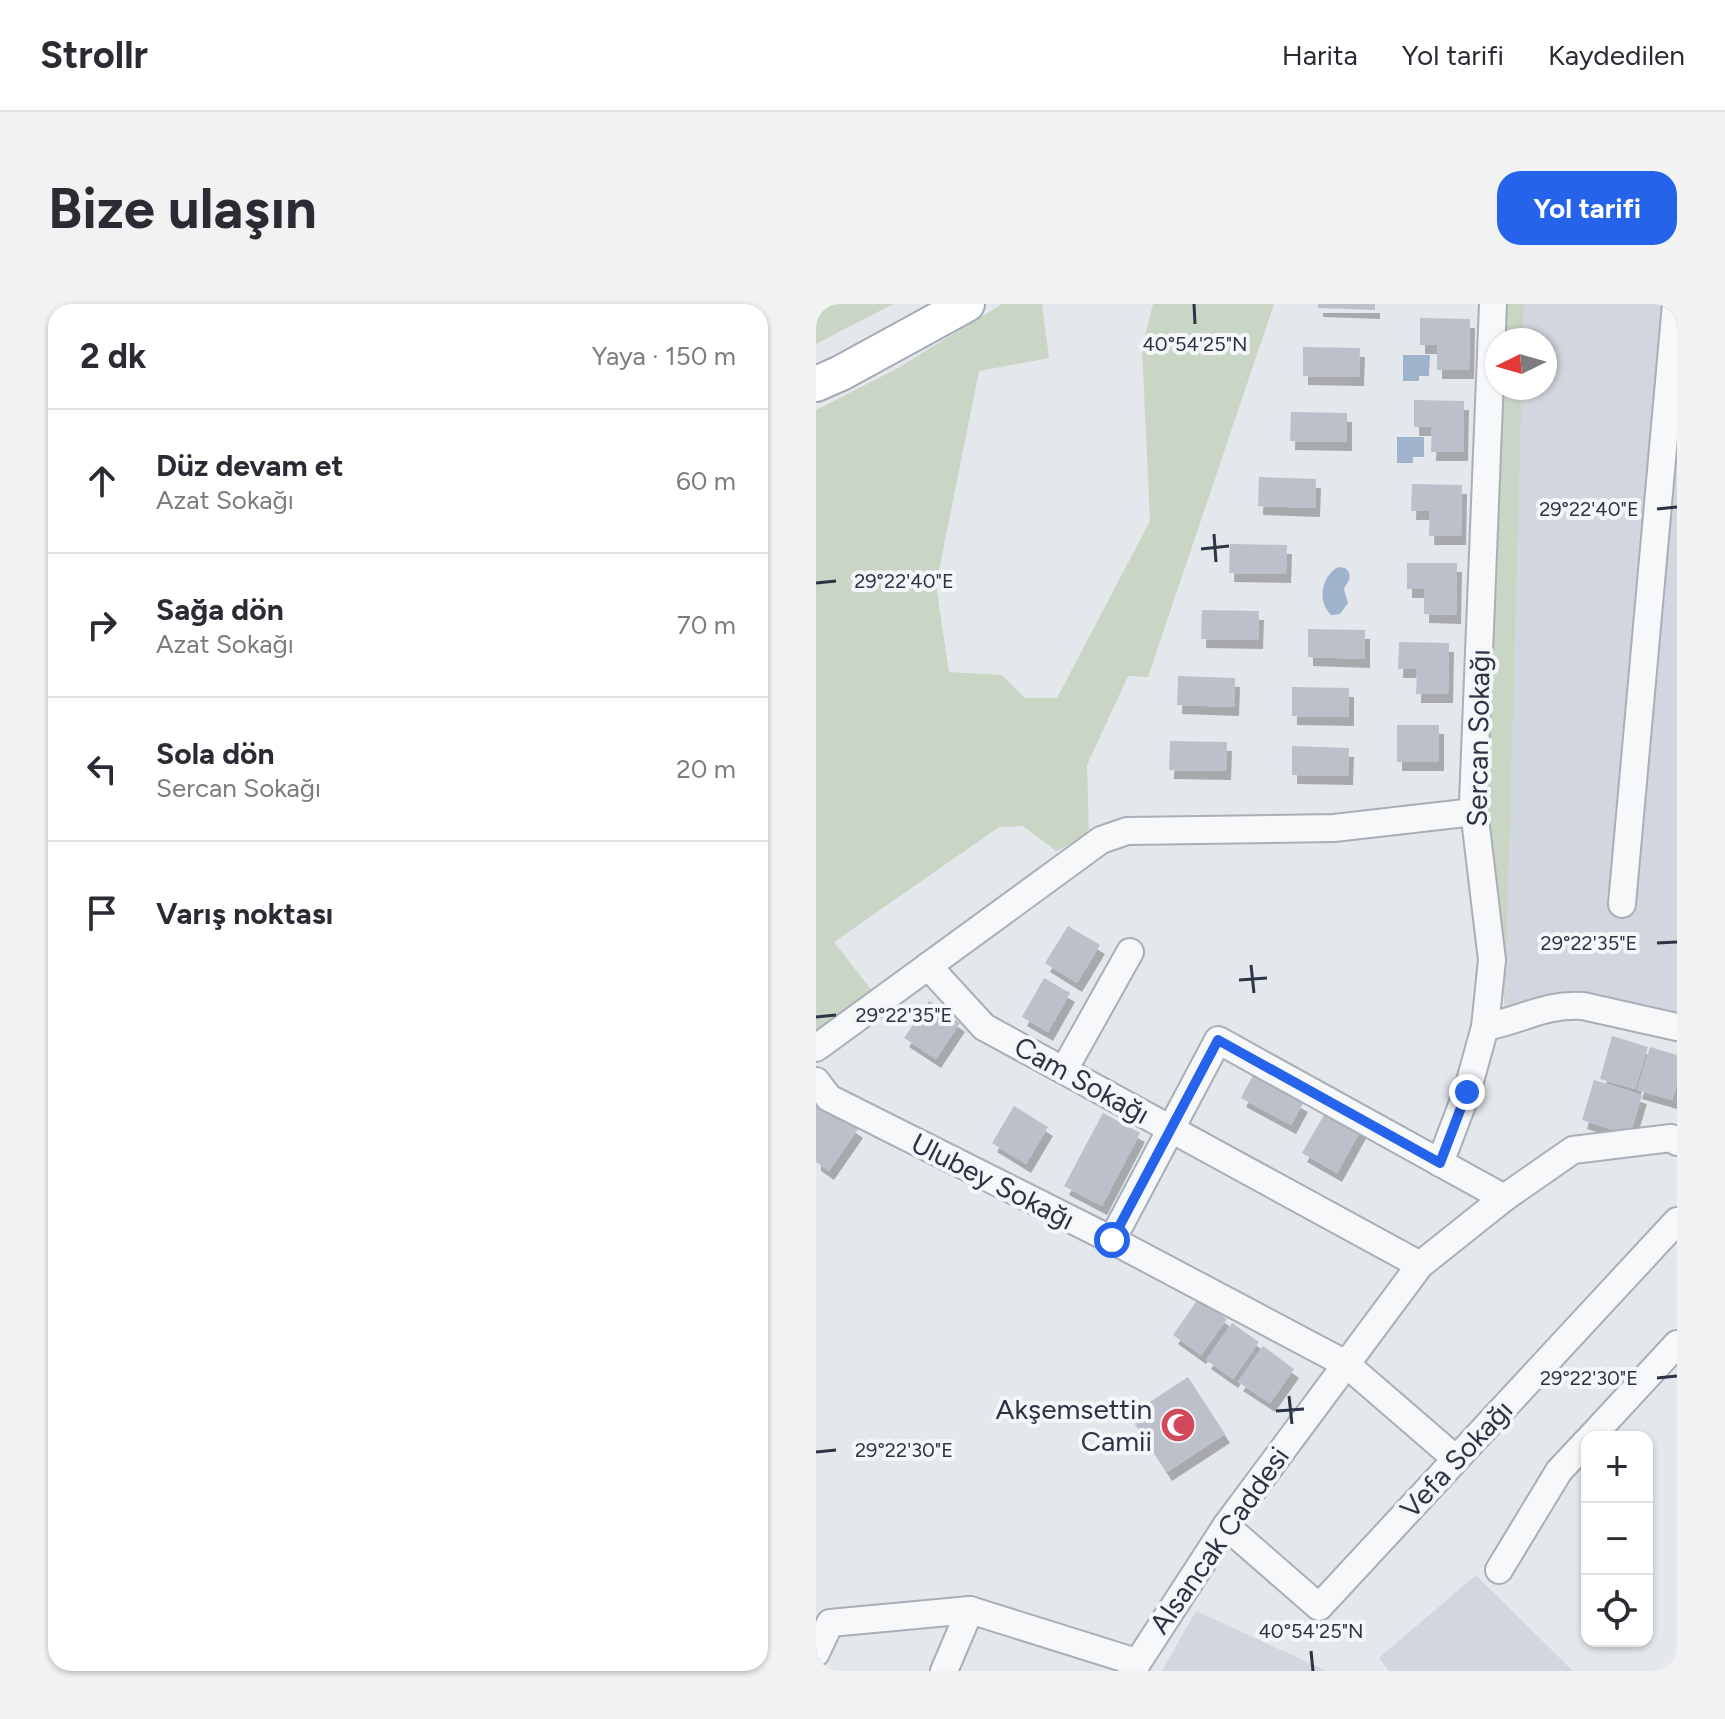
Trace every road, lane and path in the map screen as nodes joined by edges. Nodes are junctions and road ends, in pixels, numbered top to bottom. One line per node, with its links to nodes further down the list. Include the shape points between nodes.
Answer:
1 (967, 304): 4 (main road)
2 (1493, 304): 5 (street, Sercan Sokağı)
3 (1676, 304): 6 (street)
4 (816, 384)
5 (1474, 812): 8 (street, via 1334,828 1127,831 1101,840); 9 (street, Sercan Sokağı, via 1492,960)
6 (1622, 904)
7 (1130, 952): 12 (street)
8 (928, 966): 11 (street); 12 (street, Cam Sokağı, via 984,1027)
9 (1485, 1027): 10 (street, via 1568,1005); 16 (street, Sercan Sokağı)
10 (1677, 1027)
11 (816, 1048)
12 (1064, 1070): 14 (street, Cam Sokağı)
13 (816, 1081): 19 (street, Ulubey Sokağı, via 829,1098)
14 (1171, 1129): 16 (street, via 1218,1040); 19 (street); 20 (street, Cam Sokağı)
15 (1677, 1142): 17 (street, Alsancak Caddesi, via 1671,1138 1573,1150)
16 (1440, 1163): 17 (street)
17 (1504, 1198): 20 (street, Alsancak Caddesi)
18 (1677, 1221): 25 (street, Vefa Sokağı)
19 (1112, 1240): 22 (street, Ulubey Sokağı)
20 (1420, 1265): 22 (street, Alsancak Caddesi)
21 (1677, 1344): 23 (street)
22 (1346, 1364): 25 (street, Ulubey Sokağı); 26 (street, Alsancak Caddesi)
23 (1597, 1431)
24 (1581, 1447): 27 (street, via 1559,1471)
25 (1456, 1459): 26 (street, Vefa Sokağı, via 1319,1607)
26 (1226, 1526): 30 (street, Alsancak Caddesi)
27 (1499, 1570)
28 (970, 1610): 29 (street, via 830,1623); 30 (street); 31 (street)
29 (816, 1653)
30 (1134, 1666)
31 (944, 1671)

